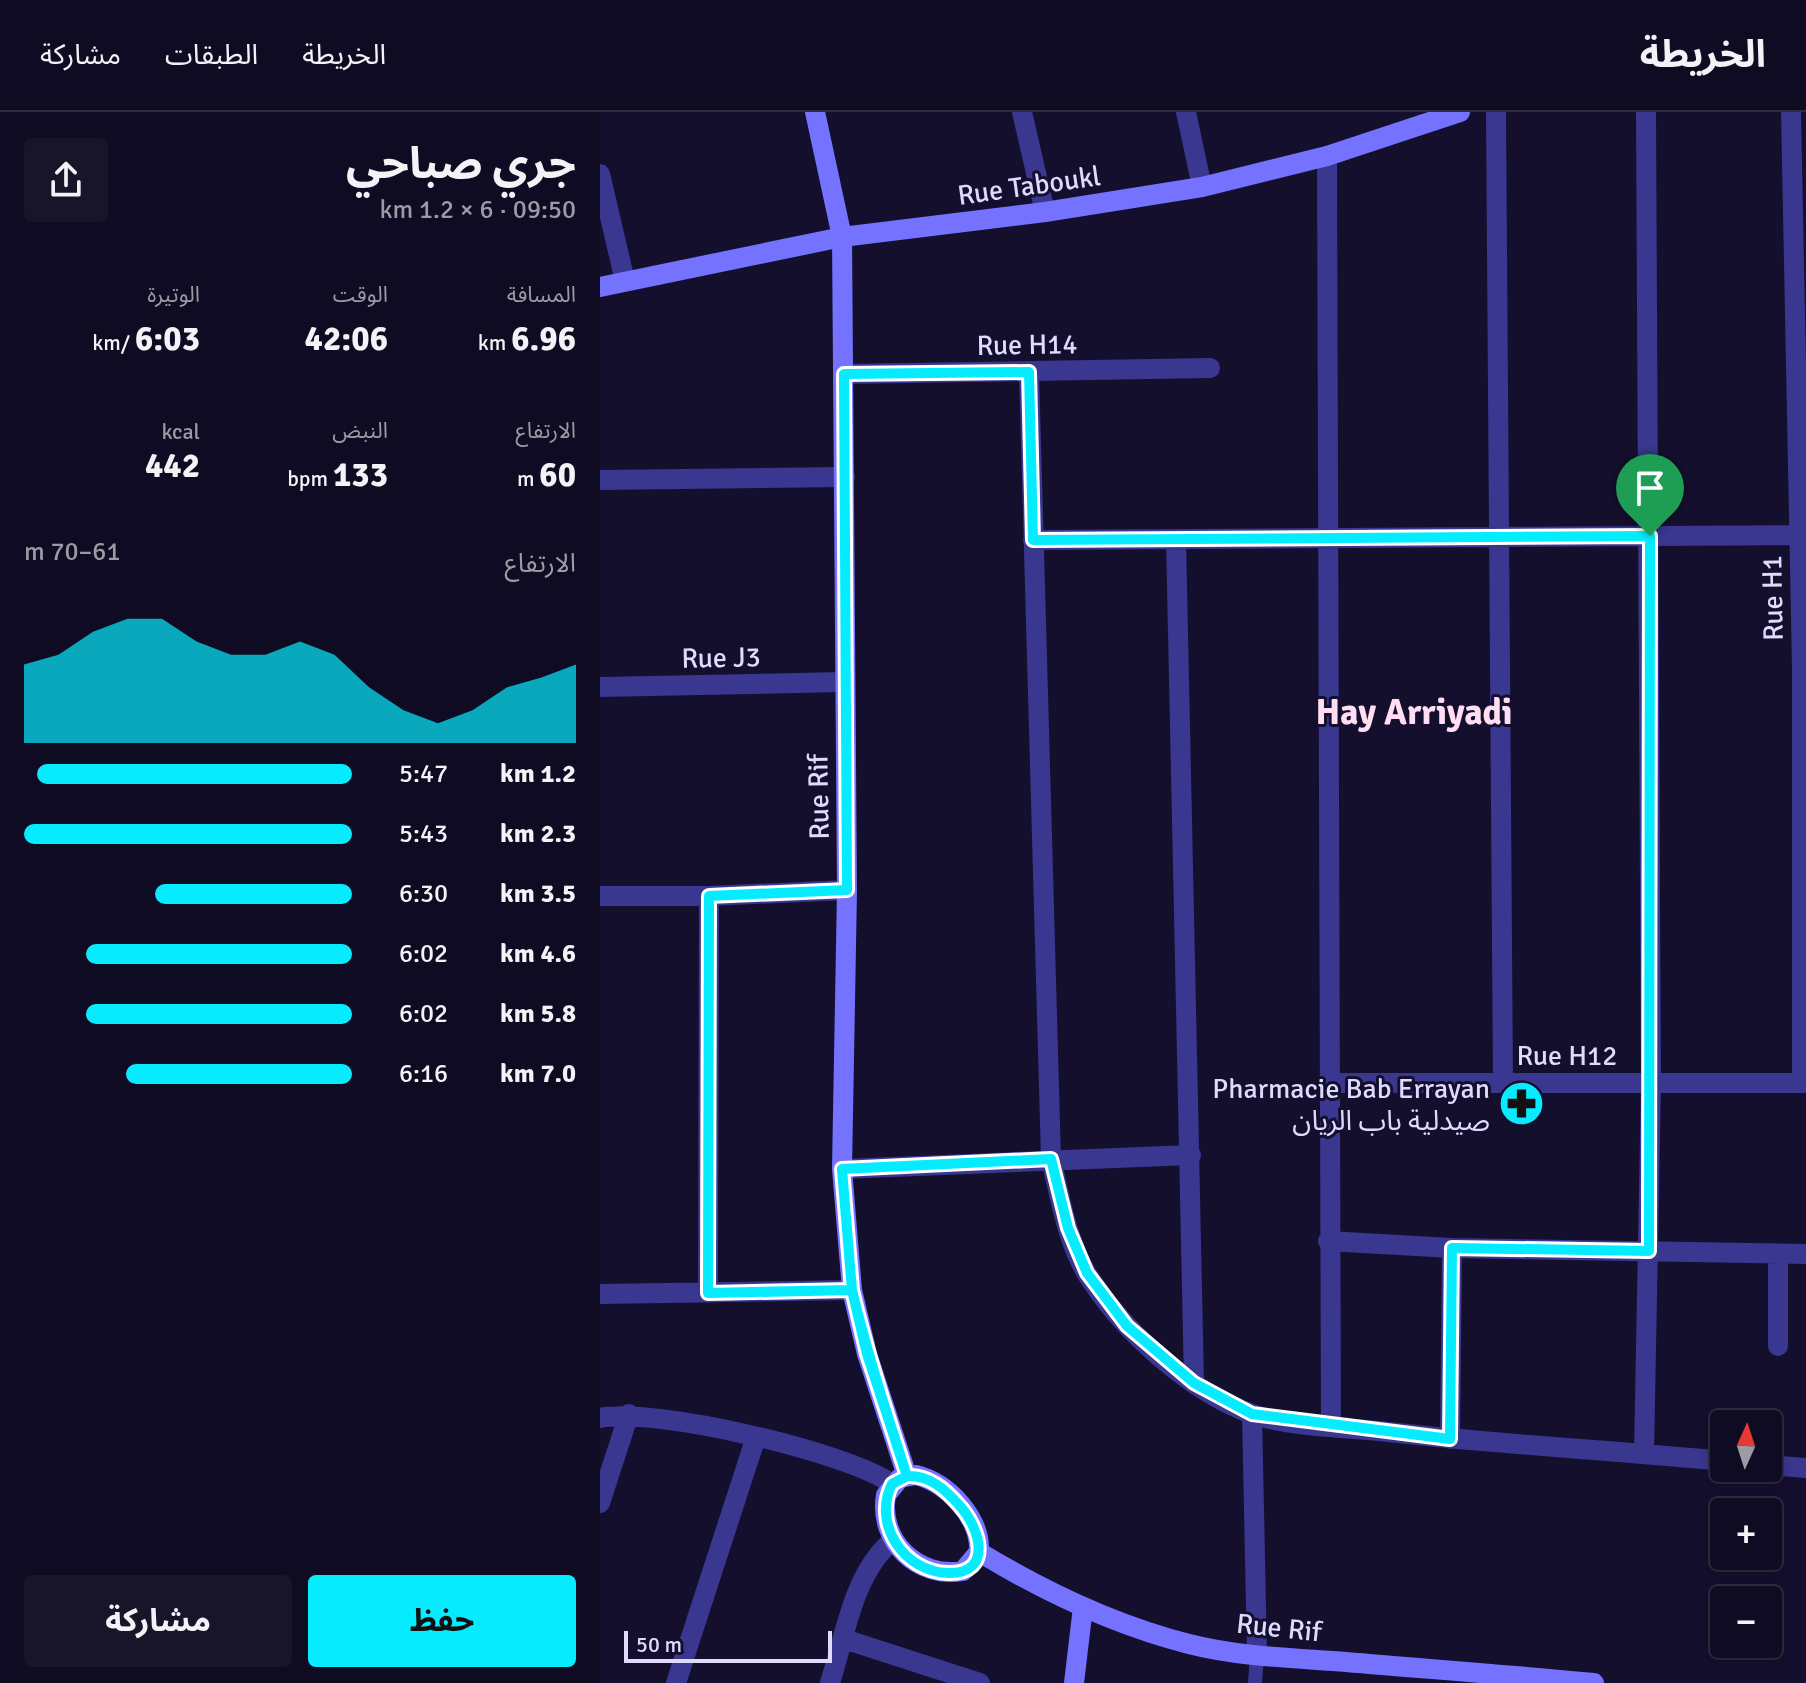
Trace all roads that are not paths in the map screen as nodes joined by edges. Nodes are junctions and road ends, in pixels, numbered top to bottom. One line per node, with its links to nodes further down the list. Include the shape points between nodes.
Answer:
1 (815, 112): 12 (street, Rue Rif)
2 (1022, 112): 11 (street)
3 (1186, 112): 10 (street)
4 (1496, 112): 22 (street)
5 (1646, 112): 21 (street)
6 (1791, 112): 20 (street, Rue H1)
7 (1455, 113): 8 (street, Rue Taboukl)
8 (1327, 156): 10 (street, Rue Taboukl); 23 (street)
9 (600, 174): 13 (street)
10 (1202, 187): 11 (street, Rue Taboukl)
11 (1045, 212): 12 (street, Rue Taboukl)
12 (842, 237): 13 (street, Rue Taboukl); 17 (street, Rue Rif)
13 (625, 281): 14 (street, Rue Taboukl)
14 (600, 287)
15 (1210, 368): 16 (street, Rue H14)
16 (1029, 372): 17 (street, Rue H14); 25 (street)
17 (844, 374): 18 (street, Rue Rif)
18 (845, 477): 19 (street); 27 (street, Rue Rif)
19 (600, 480)
20 (1802, 535): 21 (street); 26 (street, Rue H1)
21 (1650, 536): 22 (street); 36 (street)
22 (1499, 537): 23 (street); 34 (street)
23 (1328, 538): 24 (street); 33 (street)
24 (1176, 539): 25 (street); 37 (street)
25 (1033, 540): 38 (street)
26 (1804, 668): 32 (street, Rue H1)
27 (844, 682): 28 (street, Rue J3); 29 (street, Rue Rif)
28 (600, 687)
29 (847, 890): 31 (street); 39 (street, Rue Rif)
30 (600, 896): 31 (street)
31 (709, 896): 46 (street)
32 (1804, 963): 35 (street, Rue H1)
33 (1328, 1083): 34 (street, Rue H12); 40 (street)
34 (1503, 1083): 36 (street, Rue H12)
35 (1804, 1083): 36 (street, Rue H12)
36 (1651, 1084): 42 (street)
37 (1191, 1155): 38 (street); 49 (street)
38 (1051, 1159): 39 (street); 49 (street, via 1068,1228 1087,1273 1127,1326)
39 (842, 1169): 45 (street, Rue Rif)
40 (1328, 1241): 41 (street); 53 (street)
41 (1452, 1248): 42 (street); 55 (street)
42 (1649, 1251): 43 (street); 56 (street)
43 (1778, 1254): 44 (street); 48 (street)
44 (1806, 1254)
45 (852, 1290): 46 (street); 60 (street, Rue Rif)
46 (708, 1293): 47 (street)
47 (600, 1294)
48 (1778, 1346)
49 (1194, 1383): 51 (street)
50 (629, 1414): 52 (street); 54 (street); 61 (street)
51 (1252, 1414): 53 (street); 66 (street)
52 (600, 1418)
53 (1331, 1426): 55 (street)
54 (756, 1437): 60 (street); 67 (street)
55 (1450, 1439): 56 (street)
56 (1644, 1454): 57 (street)
57 (1710, 1460)
58 (1782, 1466): 59 (street)
59 (1806, 1468)
60 (899, 1480): 62 (street, via 885,1504); 63 (street, via 928,1478 953,1498 977,1529)
61 (600, 1503)
62 (893, 1540): 63 (street, via 918,1564 949,1573 963,1571); 65 (street, via 862,1581)
63 (979, 1552): 64 (street, Rue Rif)
64 (1083, 1607): 66 (street, Rue Rif, via 1192,1645); 70 (street)
65 (844, 1639): 68 (street); 69 (street)
66 (1257, 1655): 71 (lane); 72 (street, Rue Rif)
67 (676, 1683)
68 (830, 1683)
69 (980, 1683)
70 (1074, 1683)
71 (1255, 1683)
72 (1594, 1683)

